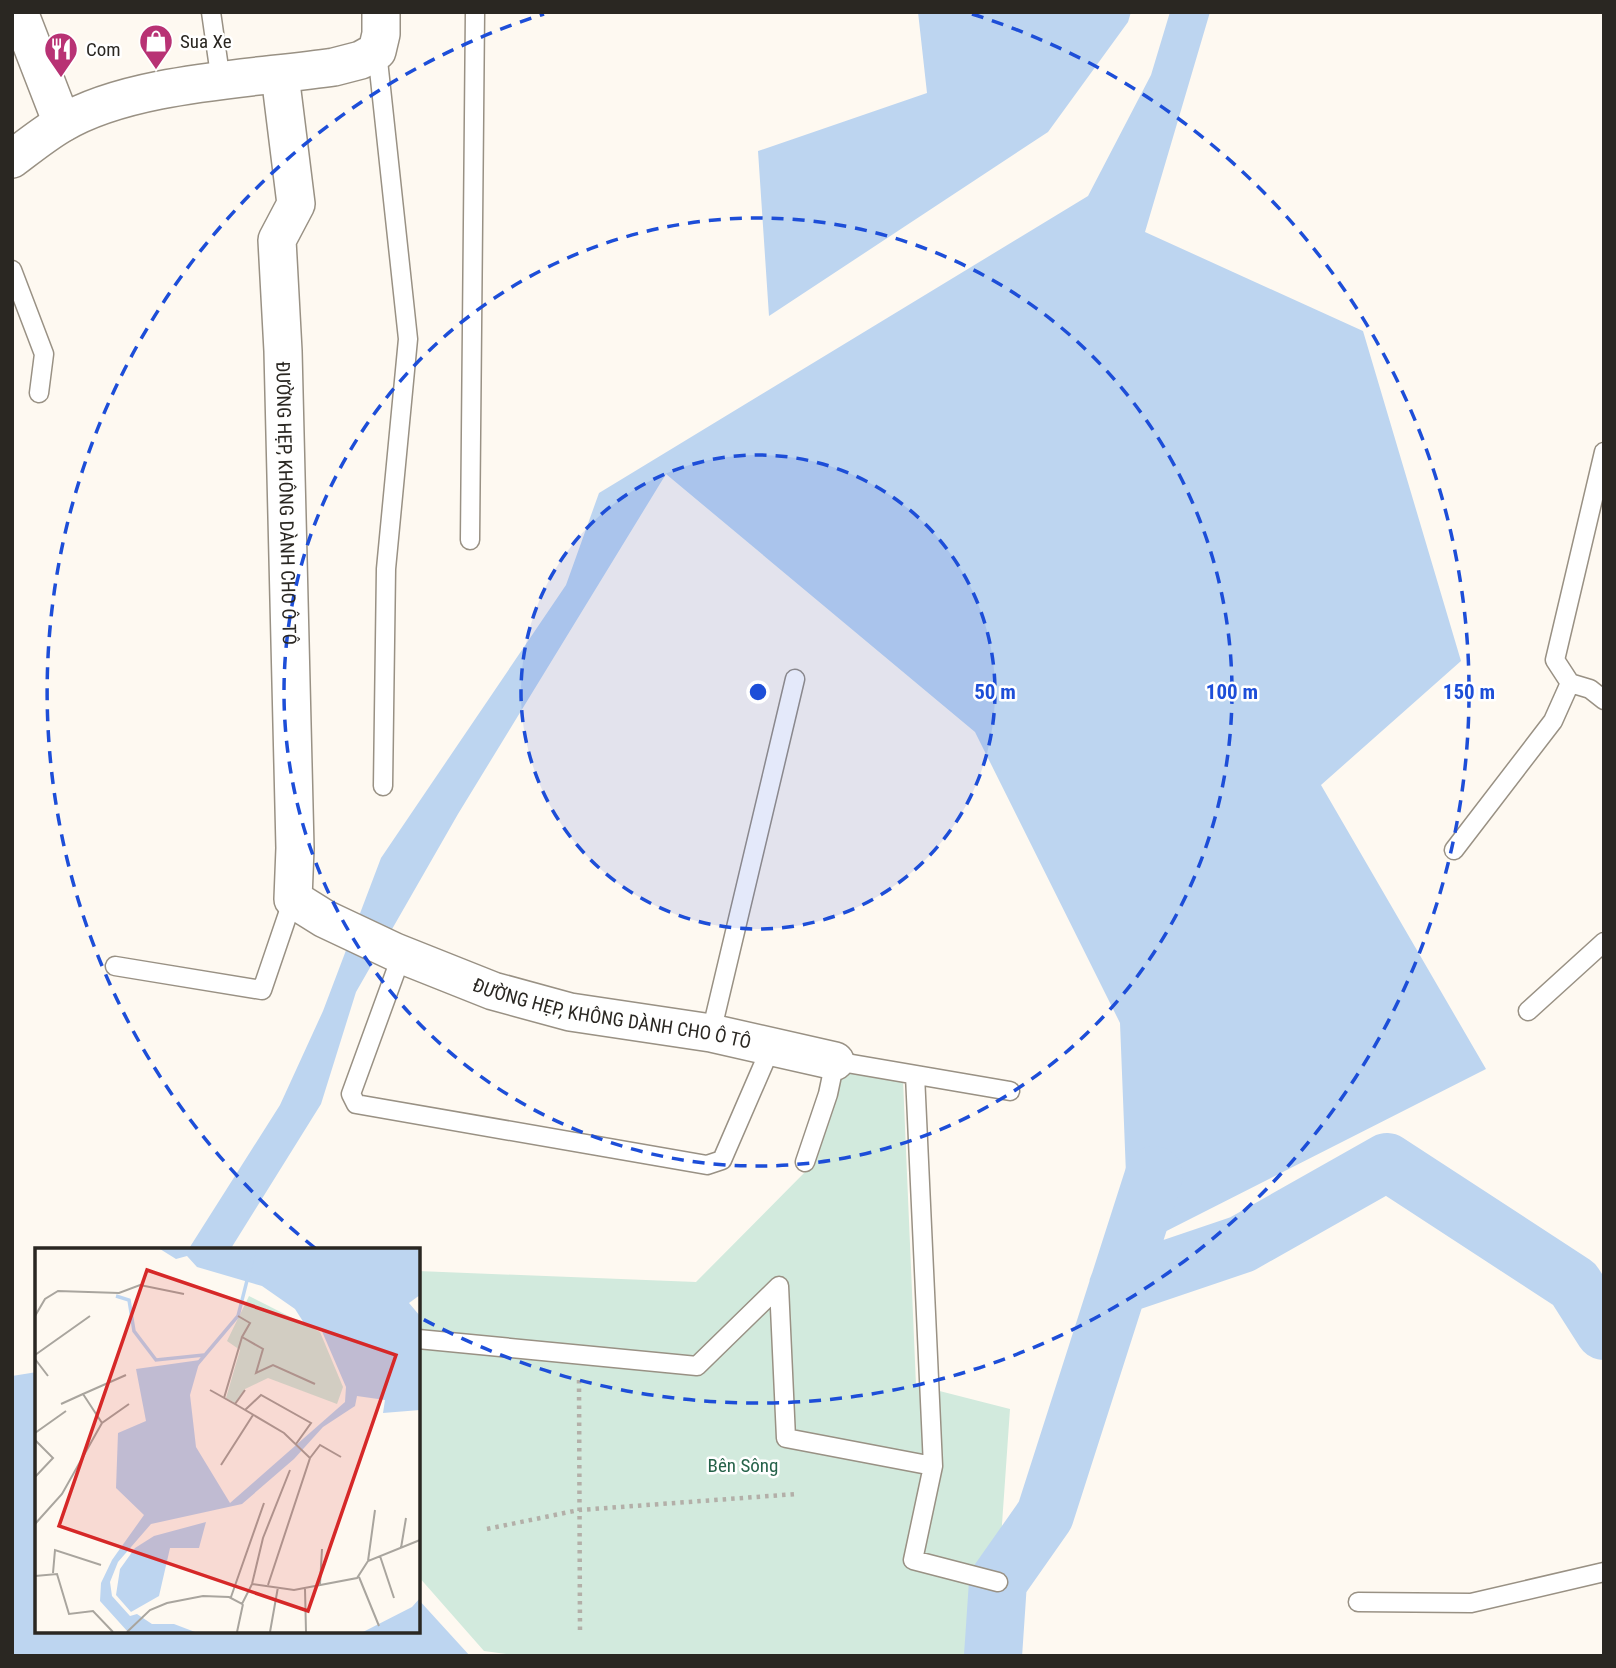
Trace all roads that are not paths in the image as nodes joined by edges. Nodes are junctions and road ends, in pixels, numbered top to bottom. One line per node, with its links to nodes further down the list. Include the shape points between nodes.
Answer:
1 (19, 12): 8 (street)
2 (211, 12): 7 (lane)
3 (381, 12): 5 (street)
4 (475, 12): 13 (lane)
5 (377, 51): 6 (street, via 334,67); 17 (lane, via 408,339 386,569)
6 (280, 75): 7 (street); 19 (street, ĐƯỜNG HẸP, KHÔNG DÀNH CHO Ô TÔ, via 296,204 277,240)
7 (221, 82): 8 (street, via 119,99)
8 (62, 123): 9 (street)
9 (12, 159)
10 (12, 270): 11 (lane, via 44,354)
11 (39, 393)
12 (1604, 452): 15 (lane, via 1555,660)
13 (470, 540)
14 (795, 679): 24 (lane)
15 (1570, 683): 16 (lane, via 1590,689); 18 (lane, via 1553,722)
16 (1604, 700)
17 (383, 786)
18 (1454, 850)
19 (293, 899): 21 (street, ĐƯỜNG HẸP, KHÔNG DÀNH CHO Ô TÔ); 22 (lane, via 262,990)
20 (1604, 942): 23 (lane)
21 (398, 953): 24 (street, ĐƯỜNG HẸP, KHÔNG DÀNH CHO Ô TÔ, via 493,991 570,1012); 25 (lane, via 351,1094 356,1104 707,1165 723,1160)
22 (115, 967)
23 (1528, 1011)
24 (711, 1033): 25 (street, ĐƯỜNG HẸP, KHÔNG DÀNH CHO Ô TÔ)
25 (771, 1047): 26 (street, ĐƯỜNG HẸP, KHÔNG DÀNH CHO Ô TÔ)
26 (835, 1061): 27 (lane); 29 (lane)
27 (915, 1075): 28 (lane); 31 (lane)
28 (1010, 1091)
29 (805, 1162)
30 (420, 1339): 31 (lane, via 697,1366 779,1286 786,1438)
31 (933, 1466): 33 (lane, via 912,1560)
32 (1604, 1572): 34 (lane, via 1471,1603)
33 (998, 1582)
34 (1358, 1602)

